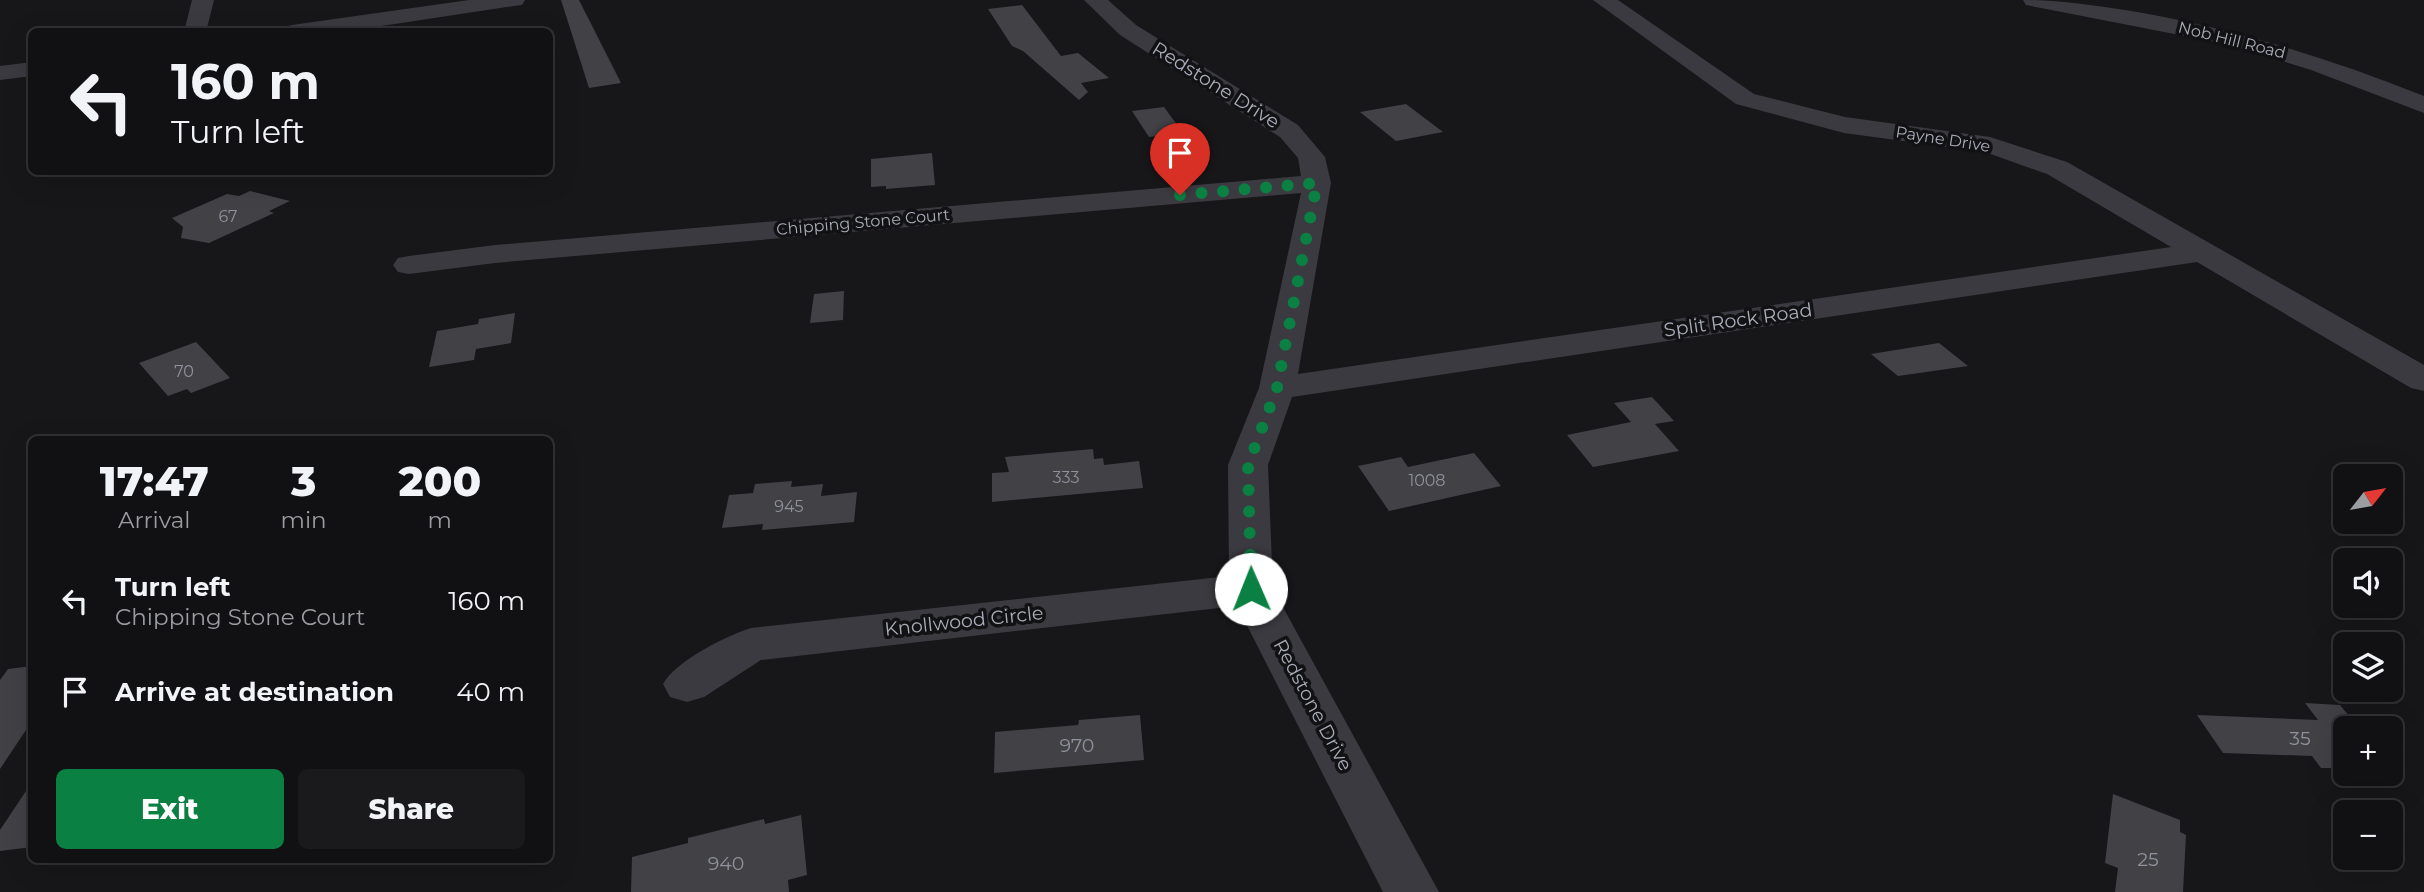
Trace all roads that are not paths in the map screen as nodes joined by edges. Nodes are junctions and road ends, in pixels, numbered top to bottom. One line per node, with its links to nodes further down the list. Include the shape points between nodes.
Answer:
1 (203, 0): 6 (street)
2 (514, 0): 7 (street)
3 (1095, 0): 11 (street, Redstone Drive, via 1128,30 1289,131 1311,157)
4 (1604, 0): 12 (street, Payne Drive, via 1745,99 1844,125 1990,145 2057,168)
5 (2034, 0): 10 (street, Nob Hill Road, via 2211,32 2275,49)
6 (196, 28)
7 (320, 28)
8 (28, 70): 9 (street)
9 (0, 73)
10 (2424, 105)
11 (1317, 183): 13 (street, Chipping Stone Court); 15 (street, Redstone Drive)
12 (2200, 252): 14 (street, Payne Drive); 15 (street, Split Rock Road)
13 (409, 265)
14 (2424, 380)
15 (1277, 388): 16 (street, Redstone Drive, via 1248,465)
16 (1251, 589): 17 (street, Knollwood Circle, via 751,645); 18 (street, Redstone Drive)
17 (687, 684)
18 (1411, 892)

